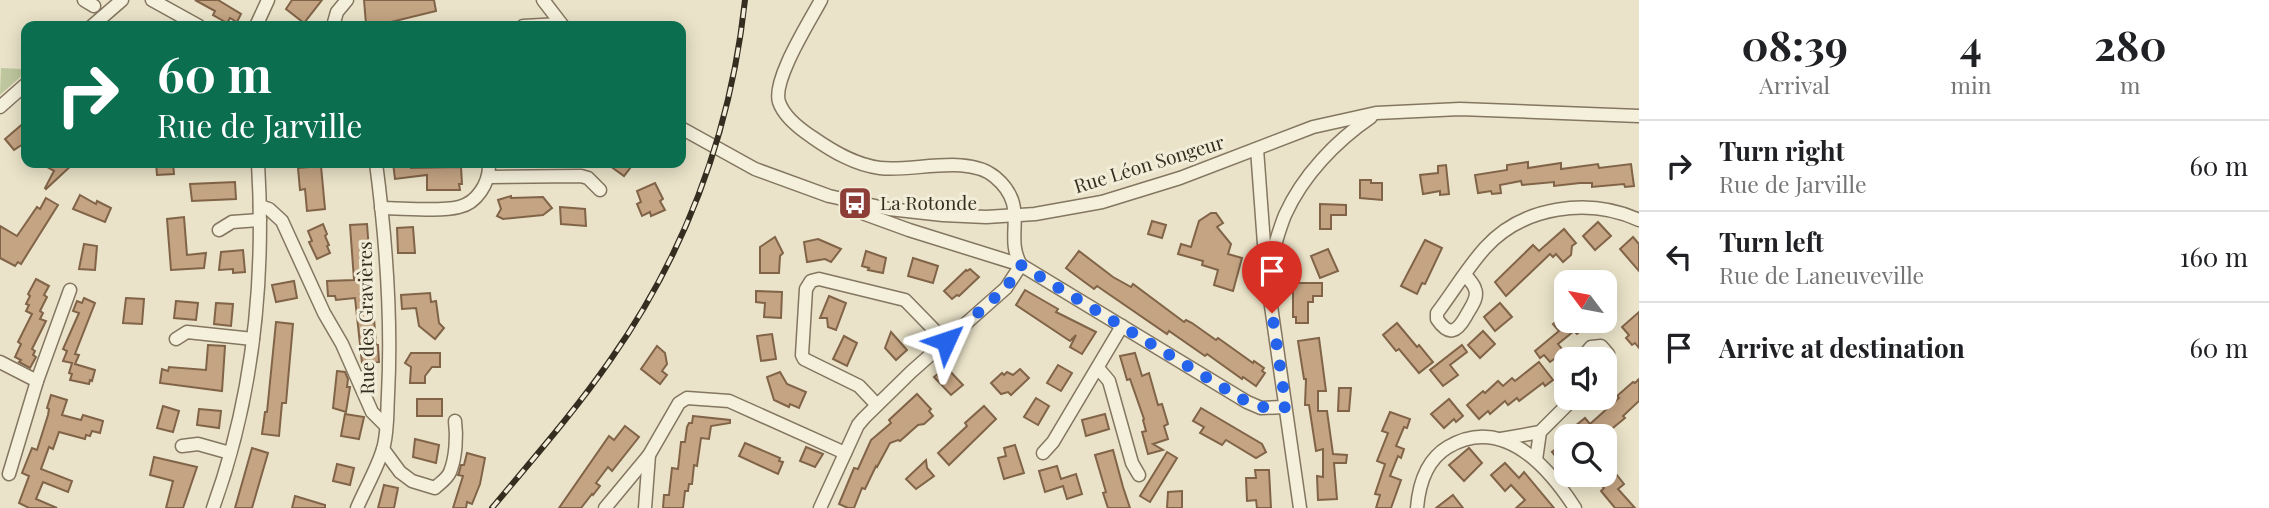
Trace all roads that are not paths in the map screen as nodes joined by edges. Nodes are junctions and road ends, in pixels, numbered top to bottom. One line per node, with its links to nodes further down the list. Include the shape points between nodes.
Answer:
1 (122, 0): 7 (street)
2 (152, 0): 8 (street)
3 (268, 0): 9 (street)
4 (347, 0): 10 (street)
5 (543, 0): 11 (street)
6 (821, 0): 25 (street, via 779,84 779,102 787,115 820,143 864,165 984,170 1007,191)
7 (98, 21)
8 (190, 21)
9 (258, 21)
10 (334, 21)
11 (559, 21)
12 (21, 88): 13 (street)
13 (0, 107)
14 (1376, 113): 15 (street, Rue Léon Songeur, via 1460,109); 17 (street, Rue Léon Songeur, via 1313,127); 29 (street, via 1350,131 1301,187)
15 (1639, 116)
16 (686, 131): 22 (street, Rue Léon Songeur, via 755,169)
17 (1258, 149): 25 (street, Rue Léon Songeur, via 1102,202); 29 (street)
18 (258, 168): 24 (street)
19 (377, 168): 23 (street, Rue des Gravières)
20 (488, 168): 21 (street, via 581,176); 23 (street, via 485,186 458,207)
21 (600, 190)
22 (855, 203): 25 (street, Rue Léon Songeur, via 967,217); 28 (street, via 865,214)
23 (381, 208): 43 (street, Rue des Gravières, via 389,351)
24 (260, 213): 27 (street); 34 (street); 43 (street, via 269,209 282,221 372,412)
25 (1016, 215): 28 (street, via 1014,250)
26 (1639, 220): 30 (street, via 1594,207 1537,215 1495,239)
27 (219, 230)
28 (1021, 265): 32 (street); 35 (street, via 1006,288)
29 (1266, 271): 40 (street)
30 (1465, 274)
31 (70, 290): 38 (street)
32 (1122, 326): 37 (street); 40 (street, via 1247,402 1261,408)
33 (176, 339): 34 (street, via 187,332)
34 (253, 339): 48 (street)
35 (946, 341): 39 (street); 39 (street, via 905,300 819,279 811,281 806,289 804,359 859,386)
36 (0, 362): 38 (street)
37 (1098, 368): 50 (street); 54 (street, via 1109,381)
38 (37, 381): 53 (street)
39 (877, 405): 49 (street, via 858,425)
40 (1286, 407): 60 (street)
41 (1559, 410): 44 (street)
42 (454, 421): 47 (street, via 451,471 435,488 412,481)
43 (386, 426): 47 (street, Rue des Gravières)
44 (1540, 432): 45 (street); 52 (street)
45 (1501, 439): 52 (street); 61 (street, via 1480,436 1442,451 1423,477)
46 (182, 446): 48 (street, via 198,444)
47 (383, 449): 56 (street, Rue des Gravières)
48 (230, 453): 55 (street)
49 (845, 453): 51 (street, via 729,401 687,398 679,403); 59 (street)
50 (1044, 453)
51 (649, 455): 57 (street); 58 (street)
52 (1536, 460): 62 (street)
53 (9, 474)
54 (1139, 475)
55 (213, 508)
56 (357, 508)
57 (605, 508)
58 (645, 508)
59 (820, 508)
60 (1300, 508)
61 (1417, 508)
62 (1575, 508)

